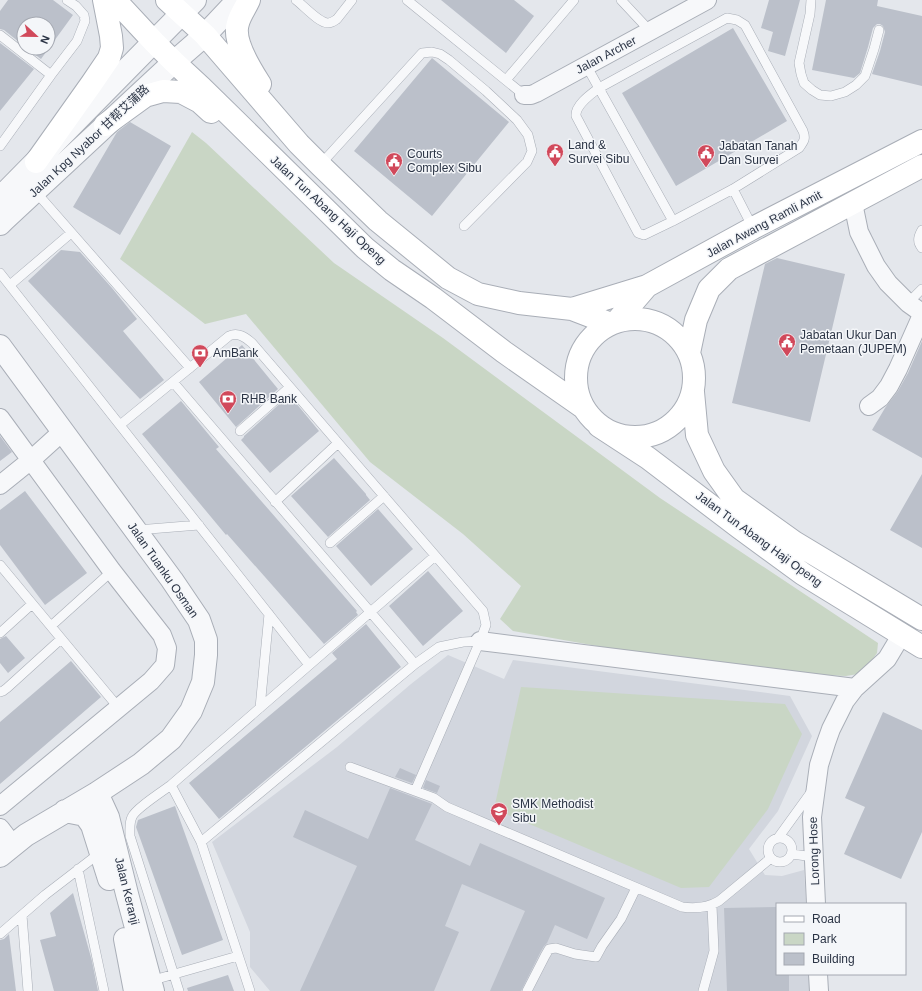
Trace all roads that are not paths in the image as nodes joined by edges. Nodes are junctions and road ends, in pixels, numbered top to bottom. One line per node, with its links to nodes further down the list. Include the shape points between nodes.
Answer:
1 (67, 0): 21 (lane, via 84,15 85,21 78,41)
2 (104, 0): 29 (main road, via 111,36 112,48 109,58)
3 (115, 0): 18 (main road, Jalan Tun Abang Haji Openg)
4 (238, 0): 17 (street, Jalan Kpg Nyabor 甘帮艾蒲路)
5 (249, 0): 27 (main road, via 238,23 238,41 247,64)
6 (296, 0): 7 (lane, via 318,19 329,23 337,18)
7 (352, 0)
8 (407, 0): 22 (lane, Jalan Archer)
9 (574, 0): 22 (lane)
10 (621, 0): 15 (lane)
11 (707, 0): 15 (street, Jalan Archer)
12 (810, 0): 14 (lane, via 810,14 799,63 800,74 804,83 820,95 831,96 845,92 865,76)
13 (181, 5): 17 (main road); 18 (street, Jalan Kpg Nyabor 甘帮艾蒲路)
14 (879, 30)
15 (650, 31): 20 (street, Jalan Archer)
16 (0, 35): 21 (lane)
17 (205, 36): 19 (street, Jalan Kpg Nyabor 甘帮艾蒲路); 27 (main road)
18 (154, 42): 19 (main road, Jalan Tun Abang Haji Openg); 29 (street, Jalan Kpg Nyabor 甘帮艾蒲路)
19 (174, 62): 25 (street, Jalan Kpg Nyabor 甘帮艾蒲路); 36 (main road, Jalan Tun Abang Haji Openg)
20 (586, 65): 23 (lane); 24 (street, Jalan Archer, via 536,93)
21 (51, 75): 28 (lane)
22 (506, 80): 24 (lane, Jalan Archer)
23 (599, 88): 32 (lane, via 727,18 745,25 805,137 799,148); 37 (lane); 37 (lane, via 583,101 576,110 576,116 638,233 644,235)
24 (524, 95)
25 (105, 126): 33 (street, Jalan Kpg Nyabor 甘帮艾蒲路); 36 (main road, via 145,96 163,91 181,92 200,102)
26 (922, 141): 40 (main road, Jalan Awang Ramli Amit)
27 (299, 144): 30 (main road)
28 (0, 146)
29 (36, 162): 34 (street, Jalan Kpg Nyabor 甘帮艾蒲路)
30 (320, 165): 39 (lane, via 422,52 440,54 517,120 528,136 532,151 526,162); 48 (main road, via 378,221 448,278 478,294 519,303)
31 (922, 166): 35 (main road, Jalan Awang Ramli Amit)
32 (733, 189): 37 (lane); 40 (lane)
33 (35, 191): 38 (street, Jalan Kpg Nyabor 甘帮艾蒲路); 42 (lane)
34 (0, 198)
35 (853, 203): 49 (street, via 859,232 876,266 888,284); 52 (main road, Jalan Awang Ramli Amit, via 729,269 710,289 696,320)
36 (319, 204): 58 (main road, Jalan Tun Abang Haji Openg, via 392,270)
37 (673, 221)
38 (2, 222)
39 (464, 226)
40 (753, 228): 46 (main road, Jalan Awang Ramli Amit)
41 (922, 230): 43 (lane, via 918,236)
42 (71, 233): 45 (lane); 53 (lane)
43 (922, 248)
44 (0, 273): 45 (lane)
45 (10, 285): 60 (lane)
46 (647, 286): 48 (main road); 50 (main road, Jalan Awang Ramli Amit)
47 (922, 288): 49 (lane)
48 (572, 309): 50 (main road)
49 (917, 310): 57 (street, via 898,369 880,398)
50 (614, 322): 52 (main road, via 634,318 651,320 676,334); 58 (main road, via 593,336 579,360 576,382)
51 (0, 346): 62 (street, Jalan Tuanku Osman)
52 (689, 353): 56 (main road, via 694,372)
53 (190, 368): 54 (lane); 55 (lane, via 234,334 246,337)
54 (173, 382): 60 (lane); 68 (lane)
55 (290, 386): 63 (lane); 64 (lane)
56 (693, 392): 61 (main road, via 686,410 673,424 655,434 636,438 617,435); 78 (main road, Jalan Tun Abang Haji Openg, via 697,435 714,471 734,499 794,542)
57 (869, 406)
58 (584, 408): 61 (main road)
59 (0, 418): 65 (street)
60 (120, 425): 69 (lane)
61 (599, 426): 81 (main road, Jalan Tun Abang Haji Openg, via 648,458 803,574)
62 (63, 431): 65 (street); 70 (street, Jalan Tuanku Osman)
63 (240, 431)
64 (338, 443): 67 (lane); 68 (lane)
65 (31, 460): 66 (street); 73 (street)
66 (0, 485)
67 (384, 496): 71 (lane); 72 (lane)
68 (276, 502): 76 (lane)
69 (198, 525): 70 (lane); 77 (lane)
70 (135, 530): 95 (street, Jalan Tuanku Osman, via 199,620 206,640 203,682 191,711 171,739 141,764)
71 (330, 543)
72 (435, 556): 76 (lane); 83 (lane, via 483,611 486,626)
73 (112, 571): 79 (lane); 89 (street, via 162,635 168,648 165,666 151,681)
74 (2, 572): 75 (lane)
75 (32, 604): 79 (lane); 80 (lane)
76 (371, 612): 85 (lane); 86 (lane)
77 (269, 614): 86 (lane); 90 (lane)
78 (922, 619)
79 (51, 626): 82 (lane)
80 (0, 633)
81 (902, 634): 84 (main road, Jalan Tun Abang Haji Openg); 87 (street, Lorong Hose, via 886,659)
82 (61, 639): 88 (lane); 89 (lane)
83 (480, 641): 85 (lane, via 439,647); 87 (street); 94 (lane)
84 (922, 647)
85 (415, 664): 100 (lane)
86 (309, 665): 90 (lane)
87 (855, 688): 93 (street, Lorong Hose, via 845,701 831,729 819,765)
88 (0, 692)
89 (118, 707): 96 (street)
90 (260, 708): 92 (lane)
91 (350, 767): 94 (lane)
92 (171, 785): 100 (lane); 113 (lane, via 132,816 130,836)
93 (816, 785): 99 (lane); 104 (street, Lorong Hose, via 812,817)
94 (414, 792): 107 (lane, via 434,798 448,807)
95 (97, 793): 97 (street, Jalan Tuanku Osman); 115 (street, Jalan Keranji, via 108,817 127,894)
96 (0, 806)
97 (65, 811): 101 (street, Jalan Tuanku Osman); 102 (street, Jalan Keranji, via 85,815 92,825)
98 (0, 828): 101 (street)
99 (778, 838): 103 (lane, via 790,842); 105 (lane, via 769,846)
100 (201, 842): 112 (lane)
101 (7, 850)
102 (101, 852): 106 (lane); 115 (street, Jalan Keranji)
103 (792, 854): 104 (lane); 105 (lane, via 784,862 777,862)
104 (814, 857): 108 (street, Lorong Hose)
105 (771, 858): 109 (lane)
106 (78, 869): 110 (lane); 117 (lane)
107 (636, 888): 109 (lane, via 682,907); 120 (lane, via 621,919 596,957 562,949 549,949)
108 (816, 903)
109 (712, 906): 121 (lane, via 714,951)
110 (22, 915): 111 (lane); 116 (lane)
111 (0, 934)
112 (238, 956): 113 (lane); 119 (lane)
113 (174, 974): 115 (lane); 118 (lane)
114 (818, 975): 122 (street)
115 (145, 989)
116 (28, 991)
117 (104, 991)
118 (179, 991)
119 (250, 991)
120 (527, 991)
121 (703, 991)
122 (819, 991)

